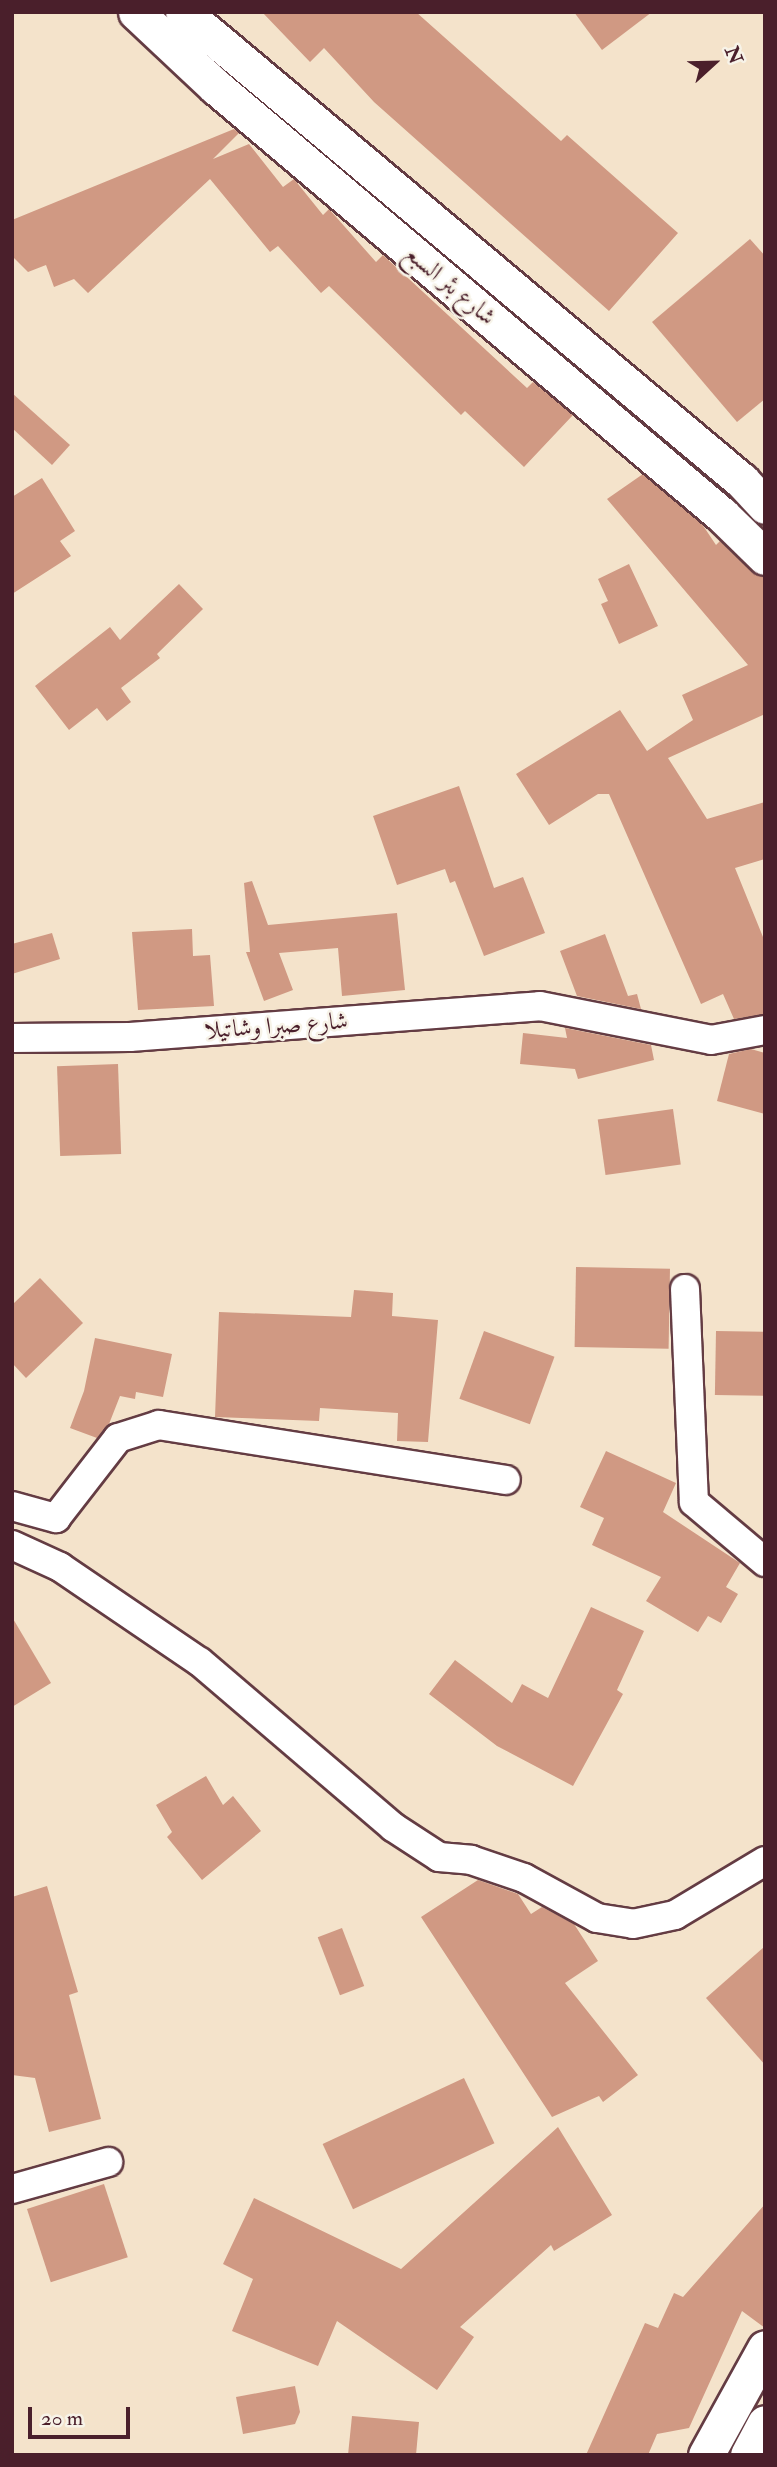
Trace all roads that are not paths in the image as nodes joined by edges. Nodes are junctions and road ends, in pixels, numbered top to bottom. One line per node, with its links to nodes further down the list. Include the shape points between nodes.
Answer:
1 (183, 12): 3 (street, شارع بئر السبع, via 742,481)
2 (136, 14): 4 (street, شارع بئر السبع, via 722,515)
3 (765, 506)
4 (765, 557)
5 (765, 1030): 6 (street, شارع صبرا وشاتيلا, via 711,1040 540,1006 130,1037)
6 (12, 1038)
7 (685, 1289): 11 (street, via 694,1502)
8 (506, 1480): 9 (street, via 159,1425 118,1438 56,1518)
9 (12, 1506)
10 (12, 1545): 12 (street, via 60,1567 200,1662 393,1827 439,1857 471,1860 511,1874 597,1918 633,1924 675,1916)
11 (765, 1562)
12 (765, 1861)
13 (108, 2162): 14 (street)
14 (12, 2189)
15 (765, 2348): 17 (street)
16 (765, 2423): 18 (street)
17 (706, 2455)
18 (748, 2455)

